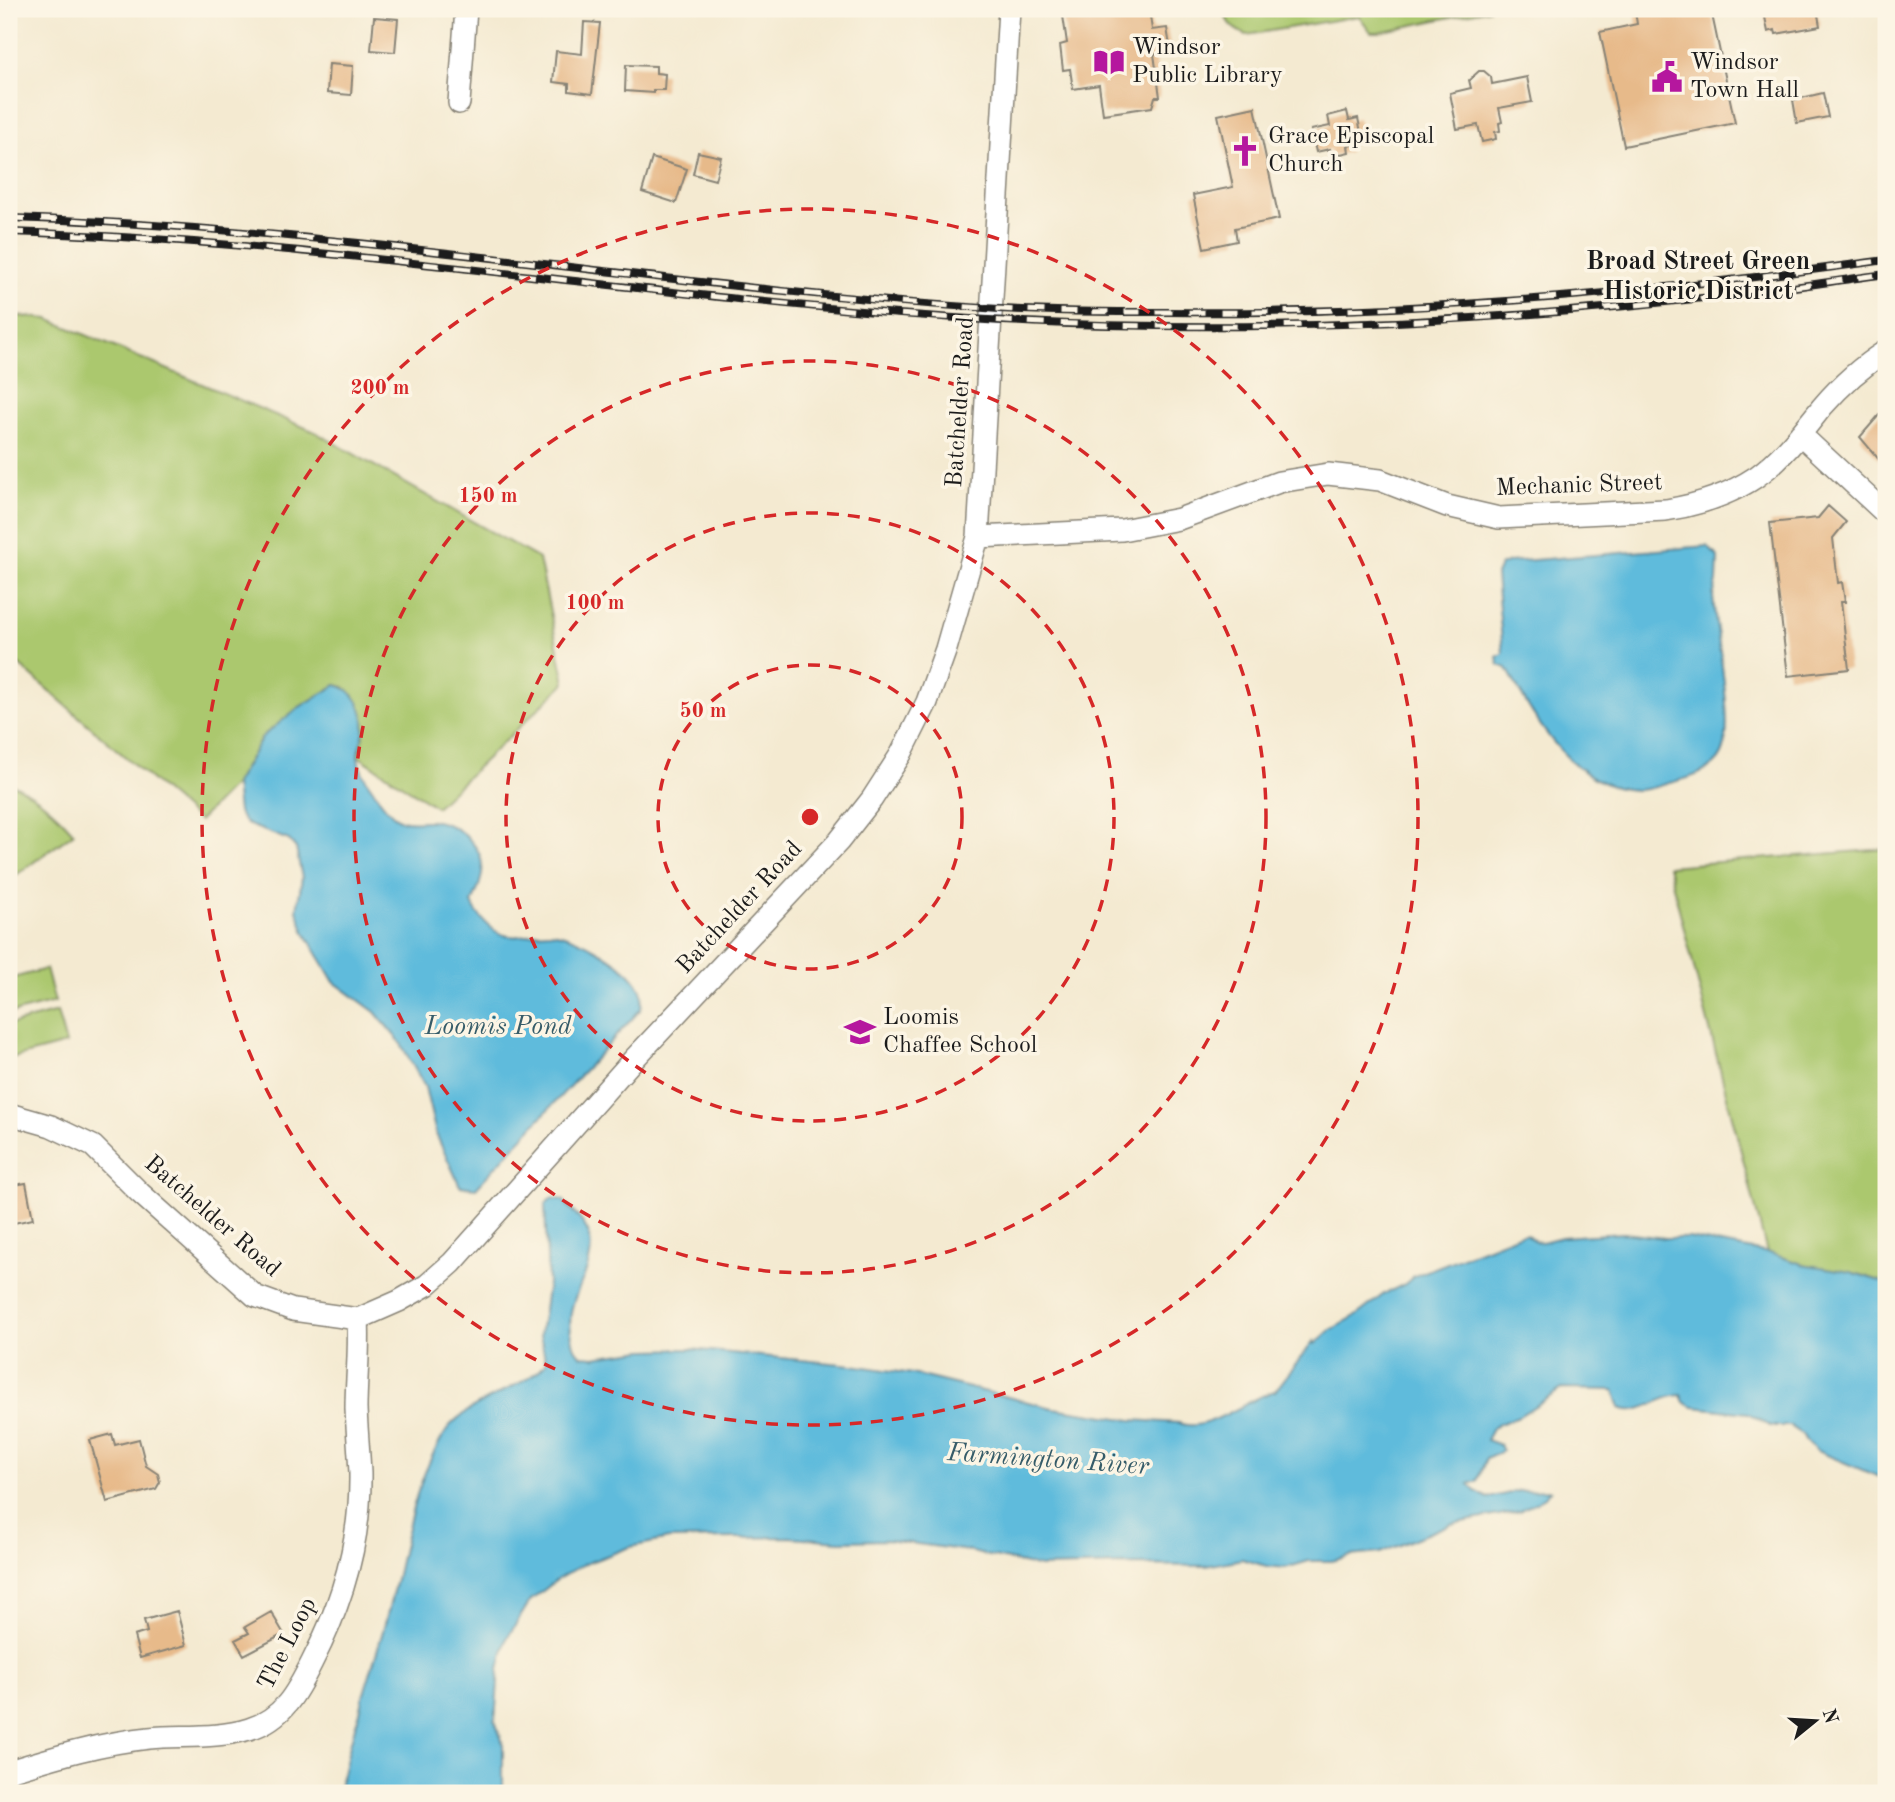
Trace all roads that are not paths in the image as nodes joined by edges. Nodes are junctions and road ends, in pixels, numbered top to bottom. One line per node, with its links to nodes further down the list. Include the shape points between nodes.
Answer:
1 (466, 9): 3 (street)
2 (1009, 9): 7 (street, Batchelder Road)
3 (459, 103)
4 (1886, 351): 5 (street, Mechanic Street, via 1847,381)
5 (1800, 434): 6 (street); 7 (street, Mechanic Street, via 1757,476 1735,489 1666,510 1499,518 1447,506 1380,480 1328,474 1279,482 1186,517 1144,527)
6 (1884, 512)
7 (978, 537): 9 (street, Batchelder Road, via 927,702 901,754 848,830 452,1263 418,1291)
8 (9, 1114): 9 (street, Batchelder Road, via 51,1126 93,1146 255,1296 293,1310)
9 (358, 1319): 10 (street, The Loop, via 360,1475 346,1583 330,1628 281,1713 250,1729 87,1748)
10 (9, 1771)

